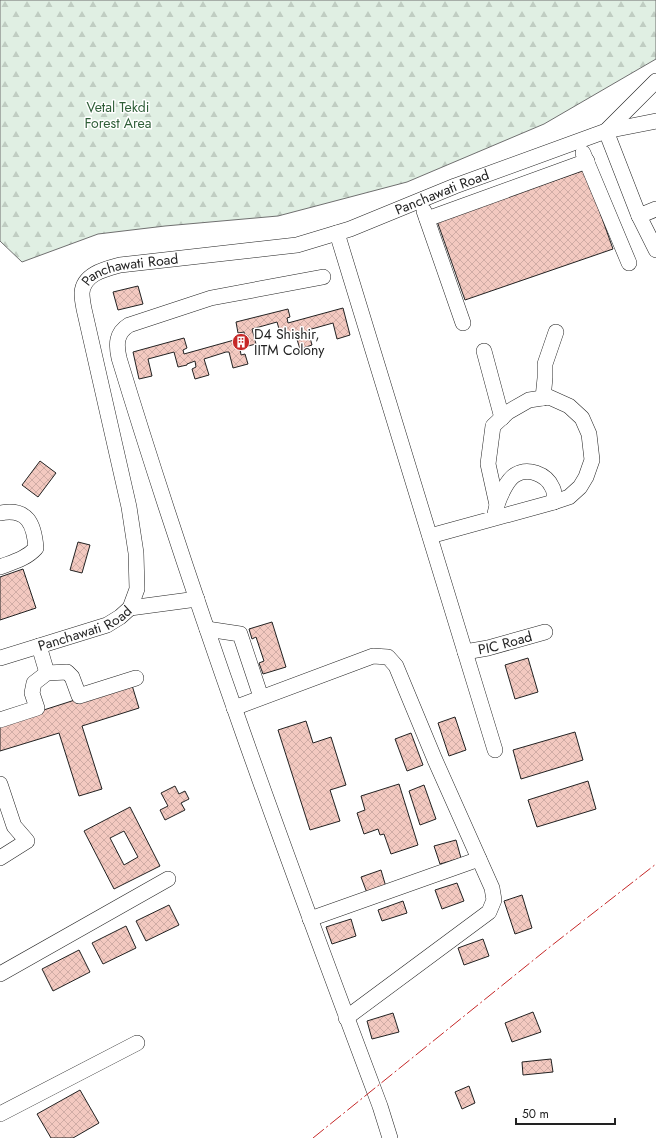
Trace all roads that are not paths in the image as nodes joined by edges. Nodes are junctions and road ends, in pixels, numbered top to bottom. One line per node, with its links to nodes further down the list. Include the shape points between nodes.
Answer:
1 (656, 81): 3 (street, Panchawati Road)
2 (656, 121): 3 (street, Panchawati Road)
3 (606, 131): 4 (street, Panchawati Road); 8 (street)
4 (578, 141): 5 (street); 6 (street, Panchawati Road)
5 (587, 161): 9 (street); 12 (street)
6 (420, 200): 9 (street); 10 (street, Panchawati Road)
7 (656, 209): 8 (street)
8 (639, 216): 11 (street)
9 (427, 219): 14 (street)
10 (337, 233): 22 (street); 25 (street, Panchawati Road, via 296,245 120,265 102,270 88,279 82,292 84,309 136,553 137,589)
11 (656, 250)
12 (629, 263)
13 (323, 277): 24 (street, via 211,298 129,325 122,329 118,338 121,365 143,438)
14 (463, 323)
15 (556, 332): 17 (street, via 545,364)
16 (484, 352): 18 (street)
17 (543, 398): 18 (street, via 529,400); 19 (street, via 549,397 569,406 582,418 589,434 592,460 580,487 569,497)
18 (502, 418): 20 (street, via 493,426 488,464)
19 (554, 502): 20 (street); 20 (street, via 553,489 548,480 538,473 526,472 515,475 502,493)
20 (496, 511): 22 (street)
21 (0, 513): 23 (street, via 20,513 30,521 36,548 26,556)
22 (430, 536): 29 (street)
23 (0, 567)
24 (197, 599): 25 (street); 26 (street)
25 (130, 608): 28 (street, Panchawati Road, via 107,624)
26 (207, 629): 33 (street, via 240,634); 34 (street)
27 (545, 632): 29 (street, PIC Road)
28 (38, 646): 30 (street, Panchawati Road); 31 (street)
29 (465, 652): 36 (street)
30 (0, 658)
31 (47, 673): 32 (street, via 67,672 72,676 79,696); 35 (street, via 34,683 32,693 36,708)
32 (136, 678)
33 (261, 697): 34 (street); 39 (street, via 373,656 388,658 396,666)
34 (234, 708): 41 (street)
35 (0, 720)
36 (495, 750)
37 (0, 784): 38 (street, via 14,826 27,841)
38 (0, 858)
39 (479, 859): 41 (street); 43 (street, via 494,896 494,903 489,912)
40 (168, 879): 42 (street)
41 (310, 919): 43 (street)
42 (2, 969)
43 (346, 1018): 46 (street)
44 (137, 1043): 45 (street)
45 (0, 1114)
46 (390, 1138)

